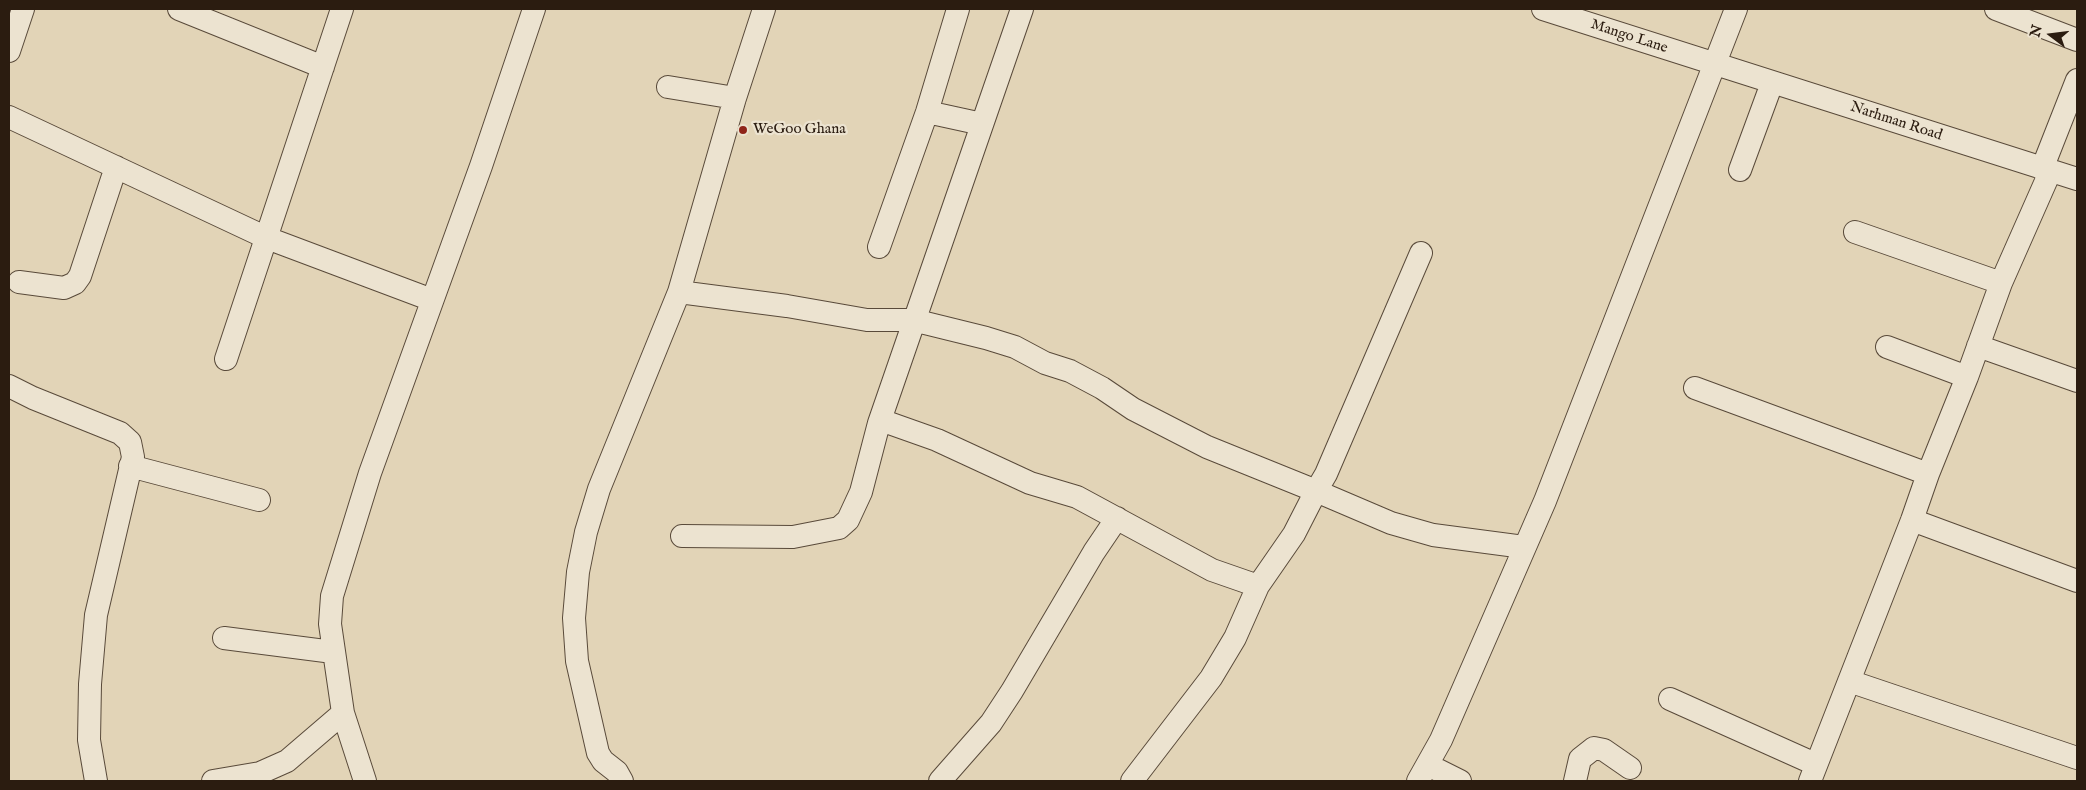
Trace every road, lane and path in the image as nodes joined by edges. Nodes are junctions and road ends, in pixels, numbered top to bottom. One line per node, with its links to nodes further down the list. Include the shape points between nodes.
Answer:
1 (23, 9): 12 (street)
2 (179, 9): 14 (street)
3 (342, 9): 14 (street)
4 (764, 9): 18 (street)
5 (958, 9): 19 (street)
6 (1022, 9): 21 (street)
7 (1544, 9): 13 (street, Mango Lane)
8 (1736, 9): 13 (street)
9 (1996, 9): 11 (street)
10 (529, 10): 33 (street)
11 (2077, 40)
12 (9, 51)
13 (1715, 65): 16 (street, Narhman Road); 50 (street, via 1545,501)
14 (323, 67): 27 (street)
15 (2077, 80): 24 (street)
16 (1772, 83): 23 (street); 24 (street, Narhman Road)
17 (668, 87): 18 (street)
18 (735, 98): 32 (street)
19 (927, 112): 21 (street); 28 (street)
20 (9, 117): 22 (street)
21 (982, 124): 34 (street)
22 (116, 168): 27 (street); 30 (street, via 75,283 64,288)
23 (1740, 170)
24 (2046, 170): 25 (street, Narhman Road); 31 (street)
25 (2077, 179)
26 (1855, 232): 31 (street)
27 (266, 238): 33 (street); 37 (street)
28 (879, 247)
29 (1421, 253): 45 (street)
30 (19, 282)
31 (2001, 283): 35 (street)
32 (679, 292): 34 (street, via 805,308 868,320); 65 (street, via 599,490 578,572 574,618 577,661 598,753)
33 (432, 300): 54 (street, via 339,570 332,596)
34 (913, 320): 42 (street); 45 (street, via 1015,347 1102,388 1207,448)
35 (1978, 346): 38 (street); 39 (street)
36 (1887, 347): 38 (street)
37 (226, 359)
38 (1967, 377): 44 (street)
39 (2077, 381)
40 (1695, 388): 44 (street)
41 (10, 391): 43 (street, via 120,432 130,442 133,457)
42 (879, 423): 47 (street, via 889,423 937,440 1030,483 1077,496); 49 (street, via 861,492 848,520 839,528 793,537)
43 (130, 466): 46 (street); 63 (street, via 96,615 89,740)
44 (1928, 474): 48 (street)
45 (1316, 491): 50 (street, via 1391,524 1433,535); 52 (street, via 1294,534)
46 (259, 500)
47 (1117, 518): 52 (street, via 1212,570); 66 (street, via 1001,707)
48 (1912, 520): 51 (street); 55 (street)
49 (682, 536)
50 (1524, 547): 61 (street, via 1441,740)
51 (2077, 581)
52 (1258, 586): 67 (street, via 1235,638 1211,678)
53 (224, 638): 54 (street)
54 (333, 652): 57 (street)
55 (1849, 681): 58 (street); 60 (street)
56 (1670, 699): 60 (street)
57 (343, 713): 62 (street, via 288,761 260,773); 64 (street)
58 (2077, 758)
59 (1630, 768): 69 (street, via 1604,750 1594,748 1580,760)
60 (1813, 772)
61 (1423, 773): 68 (street)
62 (227, 780)
63 (96, 781)
64 (365, 781)
65 (622, 781)
66 (940, 781)
67 (1132, 781)
68 (1460, 781)
69 (1575, 781)

